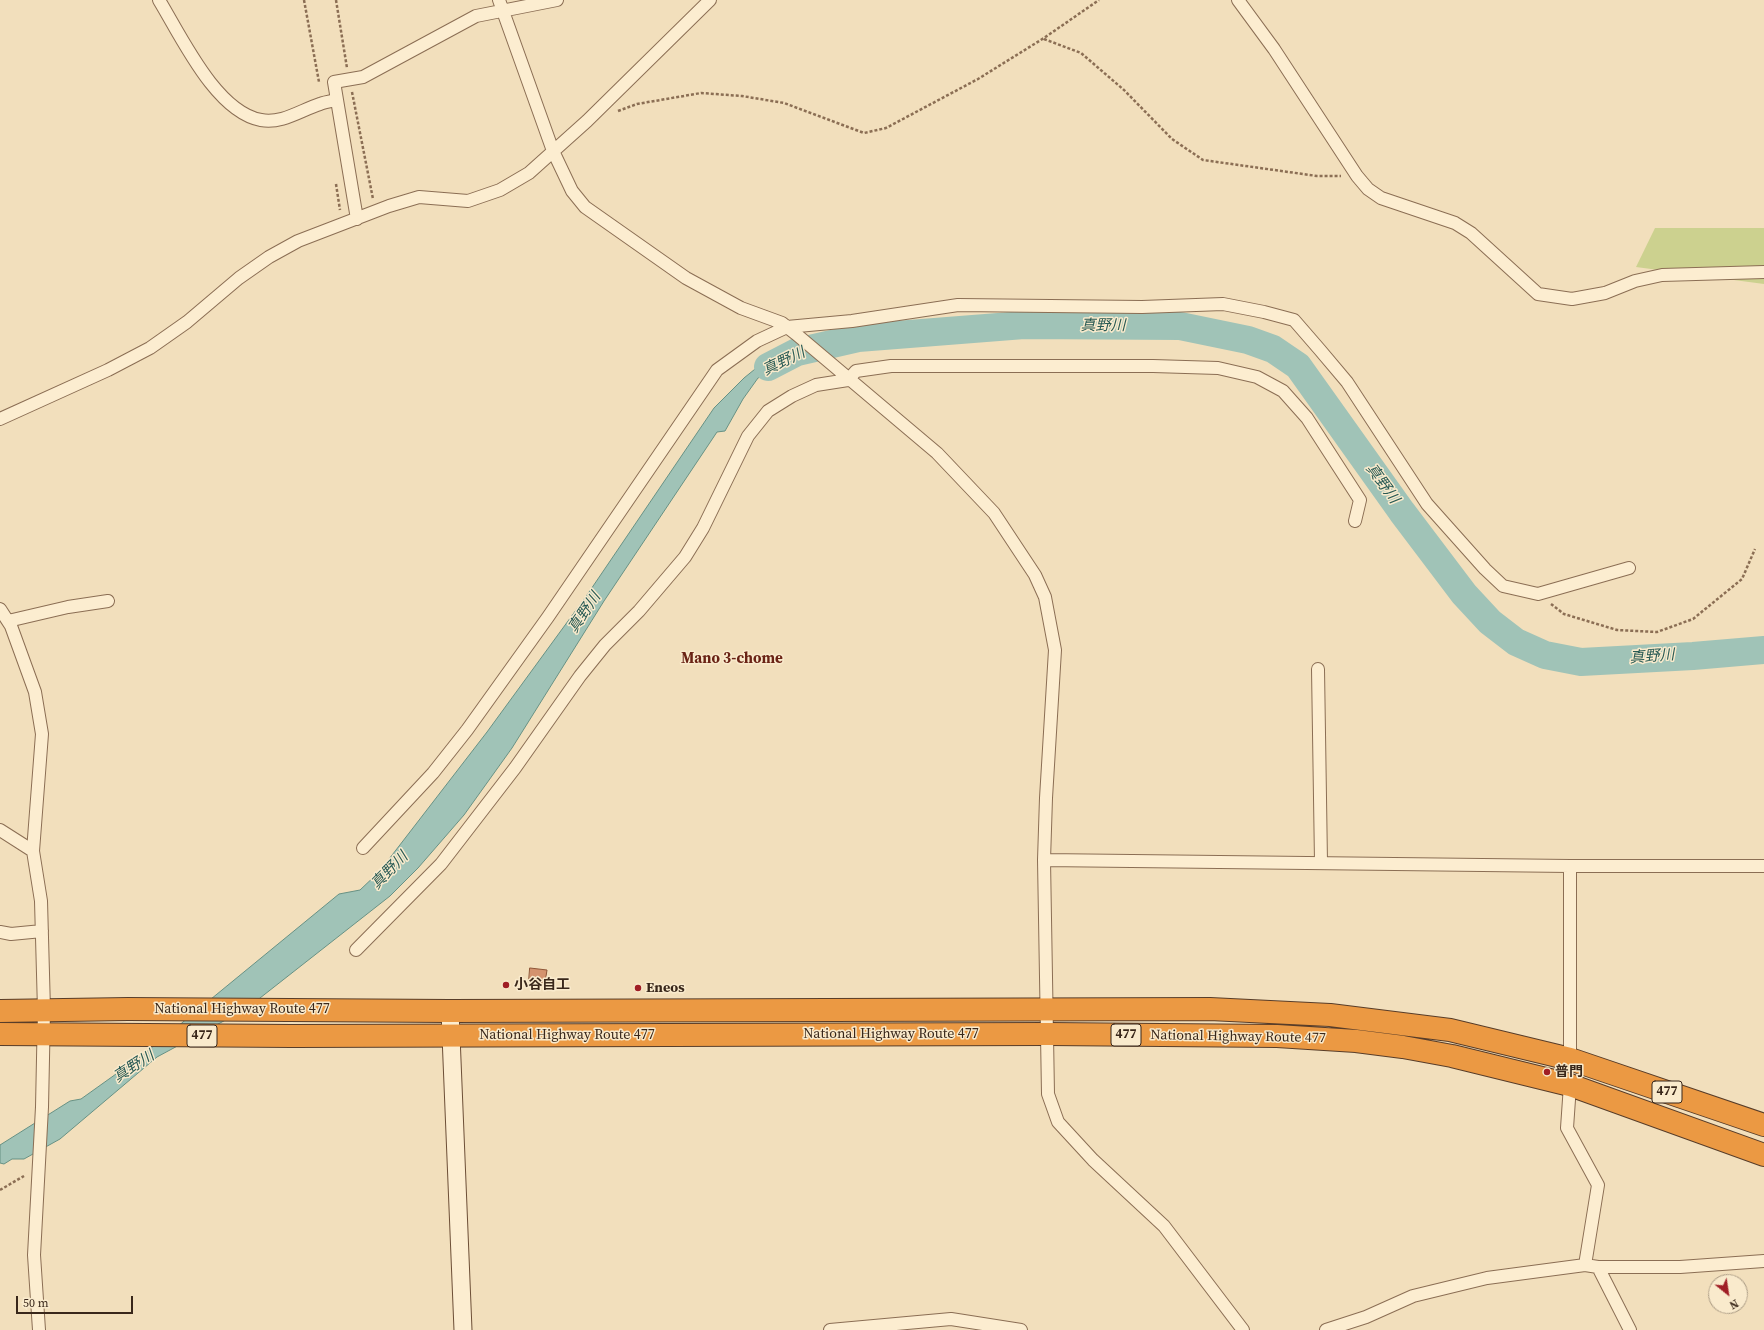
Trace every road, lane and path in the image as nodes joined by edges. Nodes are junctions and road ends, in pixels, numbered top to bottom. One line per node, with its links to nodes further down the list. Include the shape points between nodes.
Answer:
1 (159, 0): 10 (street, via 208,81 239,112 262,120 286,118 320,104)
2 (336, 0): 9 (path)
3 (557, 0): 7 (street)
4 (710, 0): 12 (street)
5 (1099, 0): 8 (path)
6 (1238, 0): 13 (street, via 1274,49)
7 (501, 5): 9 (street, via 363,77); 12 (street)
8 (1044, 38): 11 (path, via 978,79 892,124 864,133 784,103 742,96 701,93 638,104); 13 (path, via 1080,54 1124,90 1172,139 1203,160 1317,176)
9 (349, 80): 10 (street, via 334,82); 14 (path)
10 (338, 100): 15 (street)
11 (616, 111)
12 (553, 151): 14 (street, via 529,173 500,190 468,201 419,197); 17 (street, via 572,191 585,207 686,278 742,308 765,316)
13 (1357, 176): 16 (street, via 1368,189 1381,198 1455,223 1471,233 1538,294 1572,299 1605,293 1662,274)
14 (375, 211): 15 (street)
15 (357, 219): 19 (street, via 298,241 269,257 150,348 108,370)
16 (1764, 272)
17 (791, 330): 18 (street); 23 (street, via 958,305 1142,307 1223,304 1294,320 1347,382 1432,510 1503,586); 29 (street, via 757,340 717,370 548,617 467,730 433,773)
18 (848, 380): 20 (street, via 856,371 891,366 1153,366 1218,368 1257,377 1283,392 1307,418 1360,500); 31 (street, via 936,454 994,513 1035,575 1045,597 1055,650); 37 (street, via 816,385 768,411 748,436 703,528 685,557 580,676 515,768 441,864)
19 (0, 418)
20 (1355, 521)
21 (1755, 549): 23 (path, via 1742,579 1693,619 1657,632 1617,630 1564,614)
22 (1629, 568): 23 (street)
23 (1538, 594)
24 (108, 601): 26 (street, via 68,607)
25 (0, 609): 26 (street)
26 (8, 622): 30 (street, via 35,692 42,734)
27 (1318, 669): 32 (street)
28 (0, 830): 30 (street)
29 (363, 848)
30 (33, 851): 35 (street, via 41,901)
31 (1044, 860): 32 (street); 39 (street)
32 (1321, 862): 33 (street)
33 (1570, 866): 34 (street); 46 (street)
34 (1764, 866)
35 (42, 931): 36 (street, via 11,934); 38 (street)
36 (0, 932)
37 (356, 950)
38 (44, 1010): 40 (highway, National Highway Route 477 / 477); 41 (highway, National Highway Route 477 / 477); 44 (street)
39 (1046, 1010): 40 (highway, National Highway Route 477 / 477); 43 (street); 46 (highway, National Highway Route 477 / 477, via 1210,1009 1330,1015 1450,1030)
40 (450, 1011): 45 (street)
41 (0, 1012)
42 (0, 1034): 44 (highway, National Highway Route 477 / 477)
43 (1048, 1034): 45 (highway, National Highway Route 477 / 477); 47 (highway, National Highway Route 477 / 477, via 1277,1036 1356,1041 1452,1056); 59 (street, via 1048,1094 1058,1122 1093,1160 1164,1226)
44 (43, 1035): 45 (highway, National Highway Route 477 / 477); 50 (street)
45 (451, 1035): 56 (street)
46 (1570, 1059): 48 (highway, National Highway Route 477 / 477)
47 (1570, 1085): 49 (highway, National Highway Route 477 / 477); 53 (street, via 1567,1128 1598,1185)
48 (1764, 1125)
49 (1764, 1155)
50 (39, 1168): 51 (path); 55 (street, via 34,1255)
51 (0, 1190)
52 (1764, 1261): 54 (street)
53 (1585, 1265): 54 (street); 60 (street, via 1487,1278 1413,1296 1366,1317)
54 (1598, 1267): 61 (street)
55 (39, 1330)
56 (463, 1330)
57 (830, 1330): 58 (street, via 951,1319)
58 (1021, 1330)
59 (1243, 1330)
60 (1326, 1330)
61 (1630, 1330)

